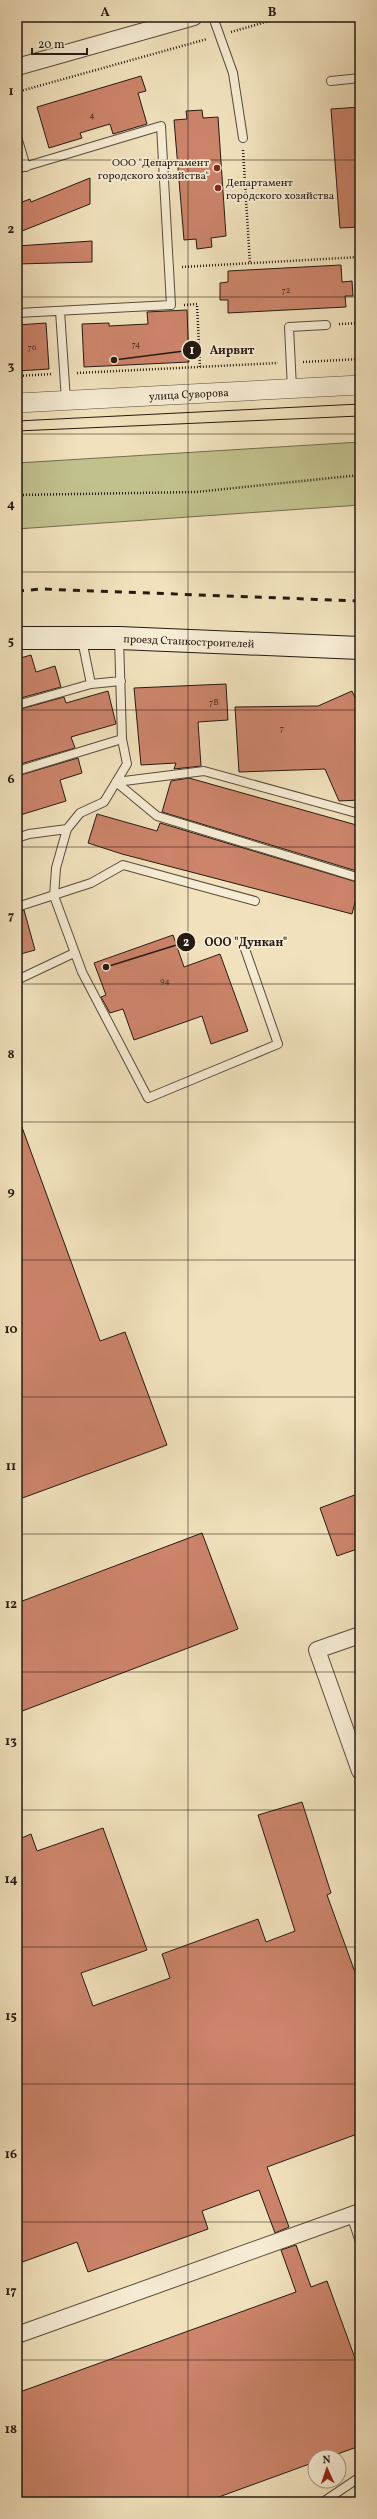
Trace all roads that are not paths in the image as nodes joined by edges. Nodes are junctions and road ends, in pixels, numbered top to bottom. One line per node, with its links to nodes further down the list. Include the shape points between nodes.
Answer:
1 (194, 17): 3 (street)
2 (213, 17): 7 (lane, via 233,73)
3 (17, 67)
4 (360, 78): 5 (lane)
5 (331, 80)
6 (17, 137): 8 (lane)
7 (243, 138)
8 (26, 167): 9 (lane); 10 (lane, via 161,126 171,305)
9 (17, 169)
10 (60, 311): 11 (lane); 15 (lane)
11 (17, 313)
12 (326, 325): 14 (lane, via 289,327)
13 (360, 385): 14 (street, улица Суворова)
14 (292, 388): 15 (street, улица Суворова)
15 (66, 400): 16 (street, улица Суворова)
16 (17, 403)
17 (81, 637): 18 (main road, проезд Станкостроителей); 19 (main road, проезд Станкостроителей); 22 (lane)
18 (17, 638)
19 (119, 638): 20 (main road, проезд Станкостроителей); 21 (lane)
20 (360, 648)
21 (121, 681): 22 (lane); 24 (lane)
22 (91, 684): 23 (lane)
23 (17, 705)
24 (122, 739): 25 (lane); 26 (lane, via 127,764)
25 (17, 771)
26 (116, 782): 27 (lane, via 204,771); 28 (lane, via 104,802 80,813); 30 (lane, via 157,816)
27 (360, 814)
28 (67, 829): 29 (lane); 31 (lane, via 56,868)
29 (17, 838)
30 (360, 878)
31 (54, 896): 32 (lane, via 91,882 123,865); 33 (lane); 35 (lane)
32 (254, 900)
33 (17, 907)
34 (244, 946): 35 (lane, via 278,1044 148,1098)
35 (74, 953): 36 (lane)
36 (17, 980)
37 (360, 1635): 38 (street, via 317,1650)
38 (360, 1771)
39 (356, 2214): 40 (lane); 41 (street)
40 (360, 2242)
41 (17, 2335)
42 (360, 2477): 43 (lane)
43 (323, 2502)

